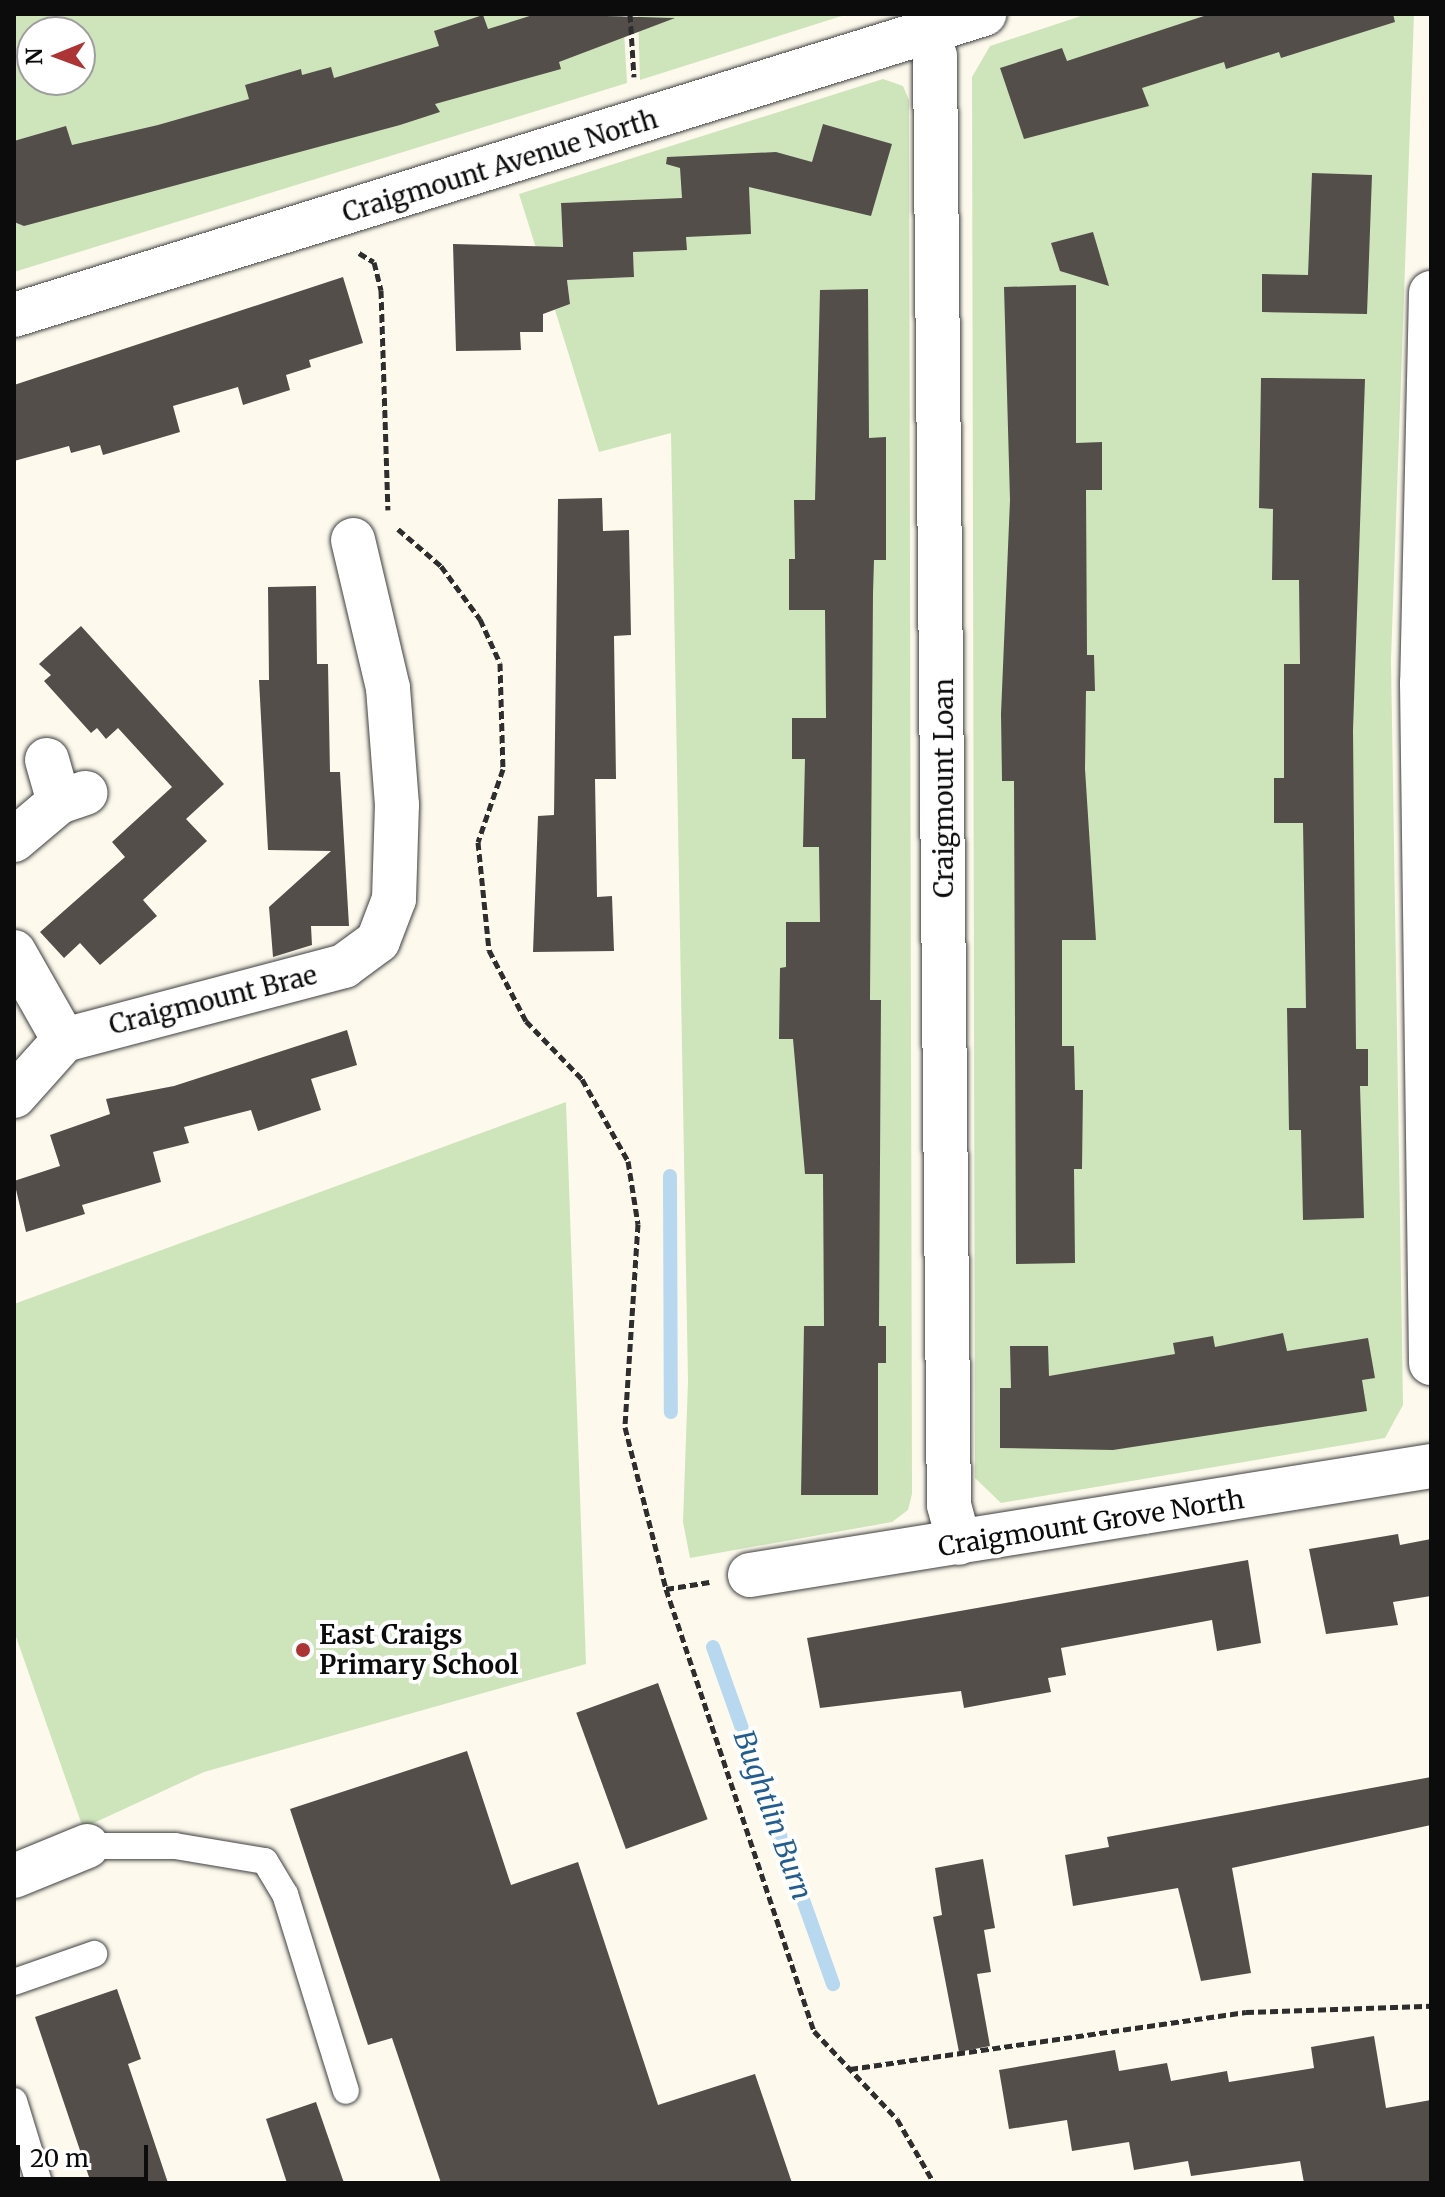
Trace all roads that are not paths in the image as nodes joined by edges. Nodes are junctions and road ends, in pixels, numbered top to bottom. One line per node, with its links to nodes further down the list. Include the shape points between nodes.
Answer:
1 (984, 14): 2 (street, Craigmount Avenue North)
2 (927, 32): 4 (street, Craigmount Avenue North); 13 (street, Craigmount Loan, via 935,56 949,1505)
3 (1431, 293): 11 (street, via 1422,683)
4 (14, 315)
5 (353, 540): 9 (street, Craigmount Brae, via 388,688 397,805 394,899 378,941 344,966)
6 (47, 760): 7 (street, via 72,798)
7 (14, 840)
8 (14, 952): 9 (street)
9 (64, 1040): 10 (street)
10 (14, 1096)
11 (1431, 1363)
12 (1431, 1466): 13 (street, Craigmount Grove North)
13 (959, 1543): 14 (street, Craigmount Grove North)
14 (750, 1575)
15 (87, 1846): 16 (street); 19 (lane, via 175,1846 265,1861 285,1894)
16 (14, 1876)
17 (94, 1954): 18 (lane)
18 (14, 1982)
19 (346, 2091)
20 (14, 2101): 21 (lane)
21 (39, 2183)

